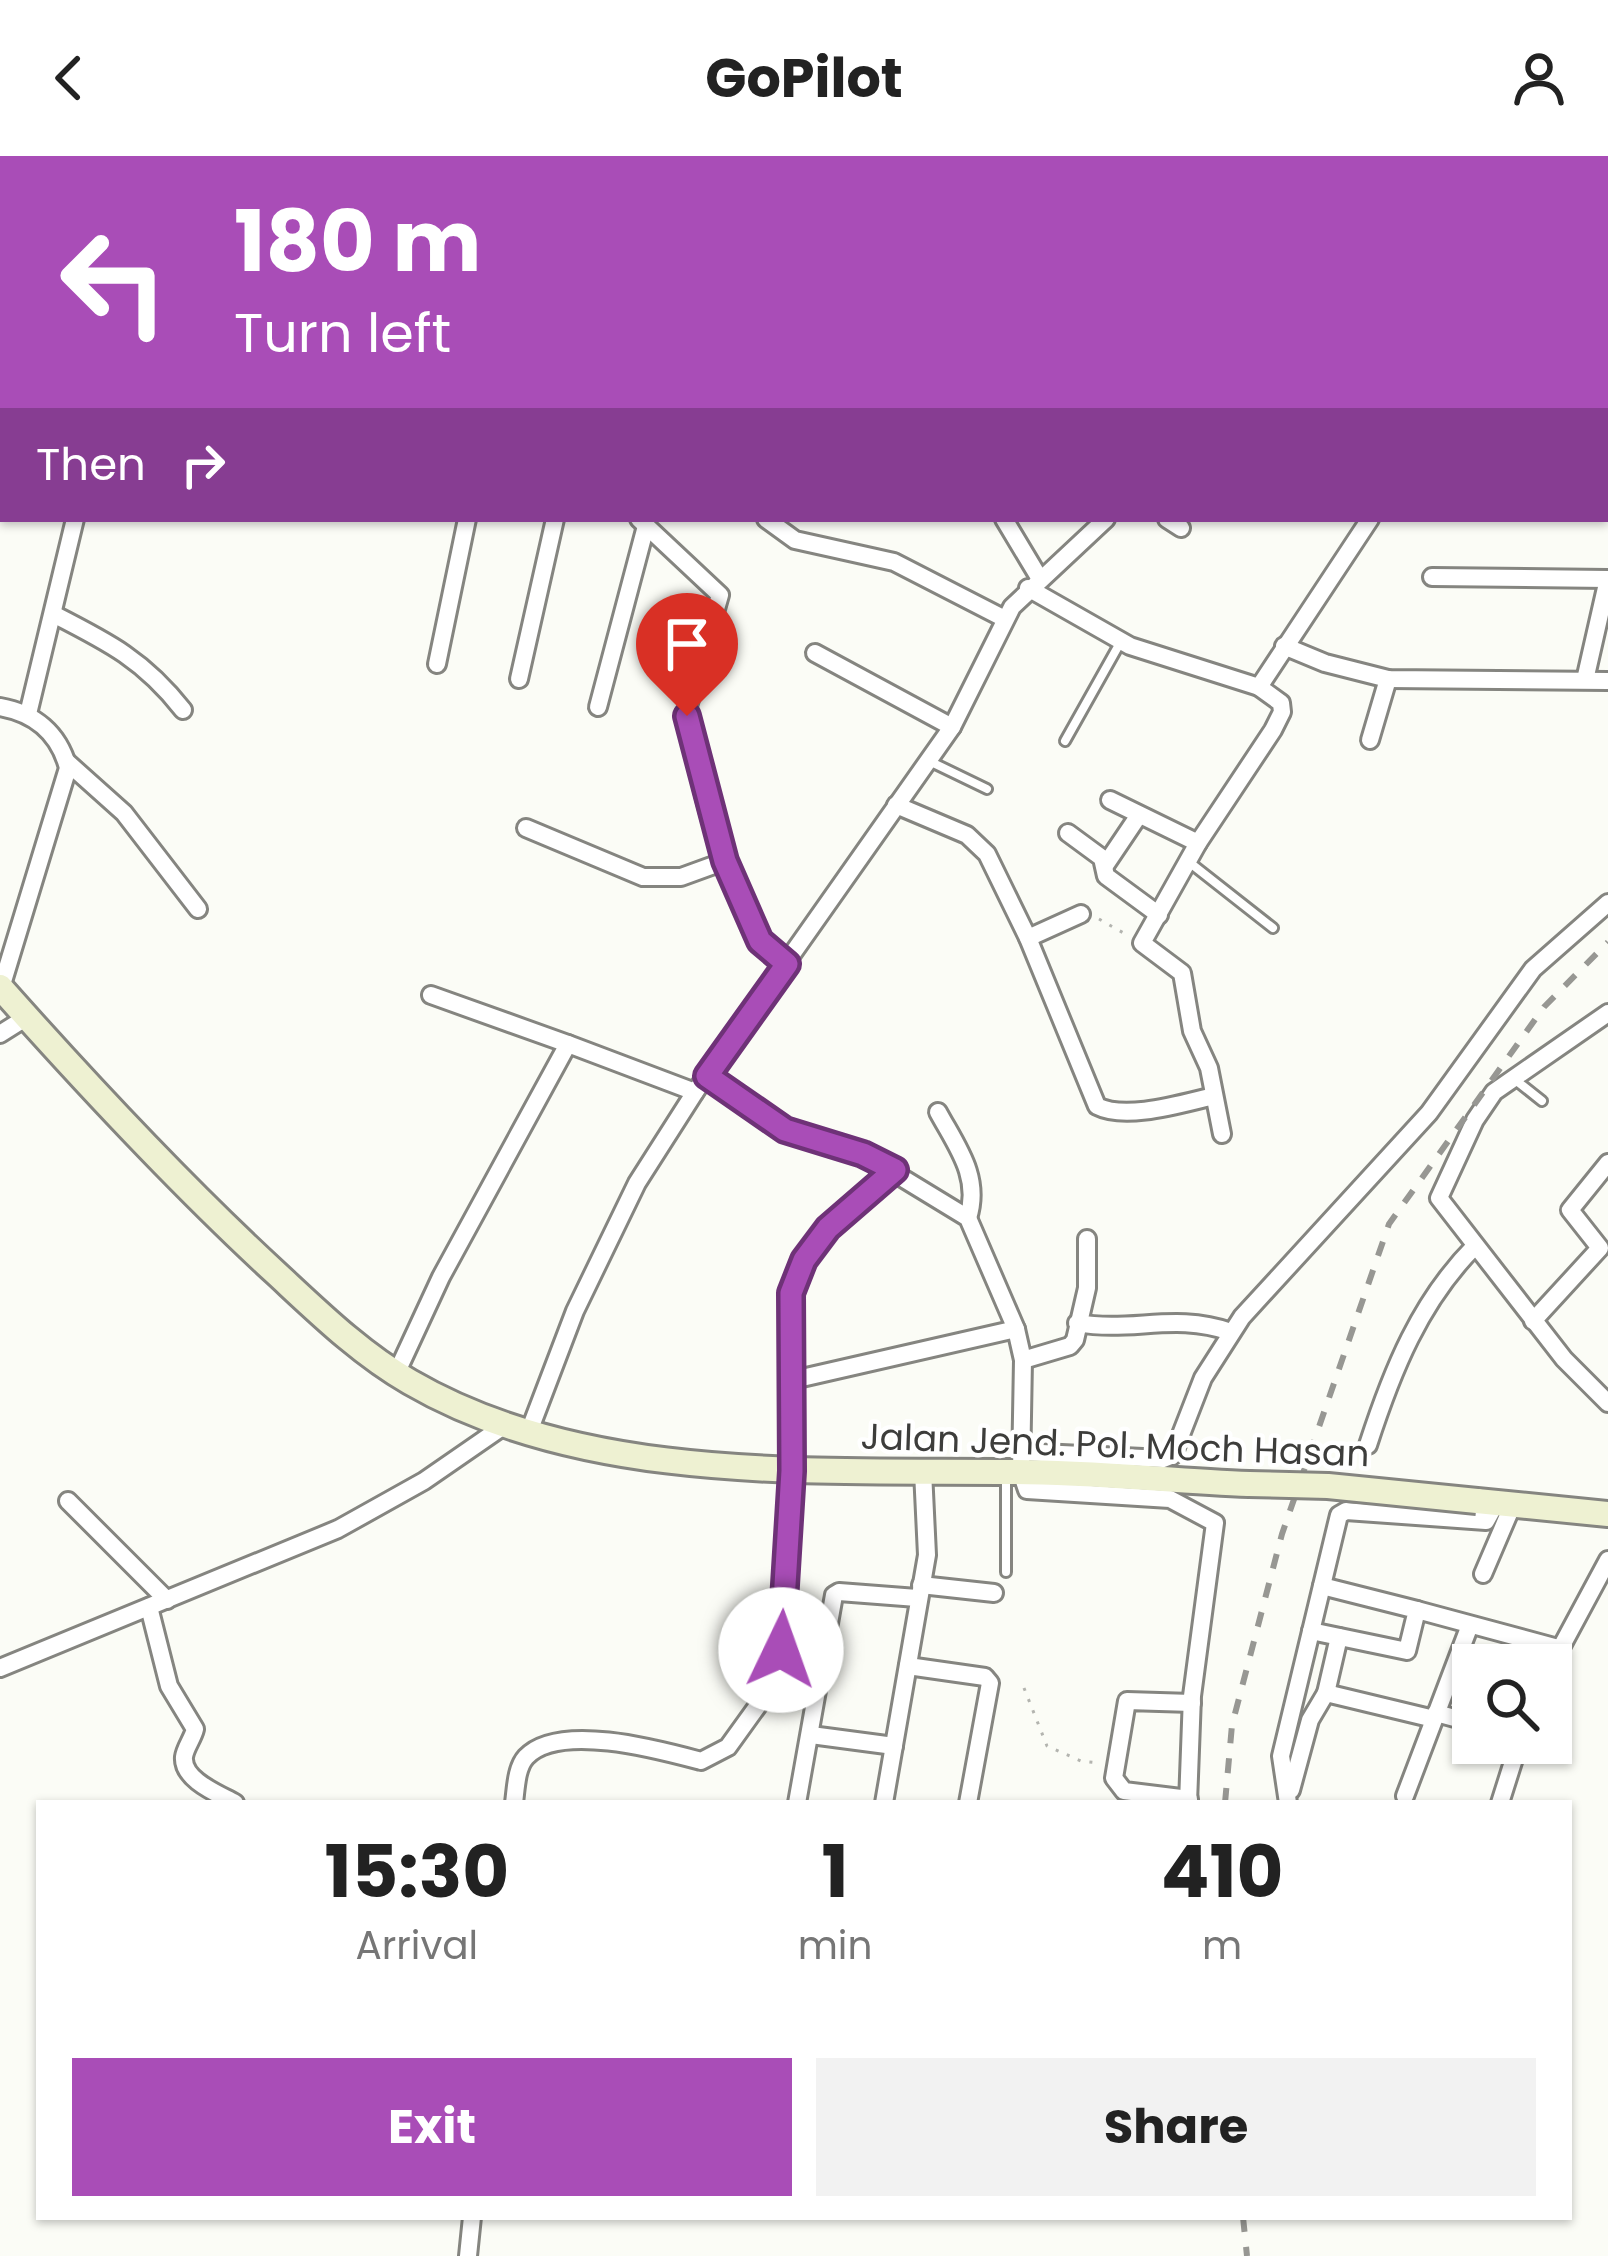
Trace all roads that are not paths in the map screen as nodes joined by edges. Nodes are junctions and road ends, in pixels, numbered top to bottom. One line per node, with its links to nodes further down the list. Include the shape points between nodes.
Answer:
1 (74, 522): 12 (street)
2 (466, 522): 17 (street)
3 (554, 522): 18 (street)
4 (770, 522): 13 (street, via 795,540 893,562)
5 (1005, 522): 11 (street)
6 (1098, 522): 11 (street)
7 (1368, 522): 15 (street)
8 (643, 523): 24 (street); 39 (street, via 720,595 687,716)
9 (1432, 577): 10 (street)
10 (1608, 579): 20 (street)
11 (1034, 584): 13 (street); 14 (street)
12 (53, 614): 25 (street, via 129,653); 26 (street)
13 (1005, 619): 27 (street)
14 (1120, 642): 22 (street); 29 (lane)
15 (1284, 646): 19 (street); 22 (street)
16 (815, 653): 27 (street)
17 (436, 664)
18 (520, 679)
19 (1388, 679): 20 (street); 28 (street)
20 (1585, 680): 21 (street)
21 (1608, 681)
22 (1259, 687): 38 (street, via 1276,695 1282,712)
23 (0, 707): 26 (street)
24 (598, 707)
25 (183, 710)
26 (28, 714): 31 (street)
27 (952, 728): 30 (street)
28 (1370, 740)
29 (1065, 741)
30 (928, 760): 32 (lane); 34 (street)
31 (67, 762): 43 (street, via 124,813); 49 (street)
32 (986, 789)
33 (1109, 800): 35 (street)
34 (896, 805): 47 (street, via 977,843); 48 (street)
35 (1139, 815): 38 (street); 41 (street)
36 (526, 828): 39 (street, via 643,877 681,877)
37 (1068, 833): 41 (street)
38 (1198, 843): 40 (street)
39 (725, 861): 48 (street, via 760,941)
40 (1188, 861): 45 (street); 46 (lane)
41 (1106, 864): 45 (street, via 1106,876)
42 (1608, 903): 70 (street, via 1533,969 1429,1113)
43 (198, 909)
44 (1081, 914): 47 (street)
45 (1159, 915): 58 (street, via 1142,943 1181,974)
46 (1273, 928)
47 (1028, 938): 58 (street, via 1102,1110)
48 (787, 964): 55 (street)
49 (0, 988): 52 (main road, Jalan Jend. Pol. Moch Hasan)
50 (431, 995): 54 (street)
51 (1608, 1013): 56 (street)
52 (27, 1017): 53 (street); 72 (main road, Jalan Jend. Pol. Moch Hasan, via 232,1232)
53 (0, 1034)
54 (568, 1044): 57 (street); 72 (street)
55 (707, 1076): 57 (street); 63 (street, via 785,1130)
56 (1512, 1077): 59 (lane); 66 (street, via 1488,1100 1440,1188 1443,1208)
57 (695, 1092): 75 (street, via 623,1207)
58 (1214, 1096): 61 (street)
59 (1542, 1101)
60 (938, 1112): 64 (street, via 969,1167)
61 (1222, 1134)
62 (1608, 1162): 67 (street, via 1570,1210 1600,1248)
63 (895, 1170): 64 (street); 73 (street, via 804,1260 791,1293)
64 (968, 1218): 69 (street)
65 (1087, 1239): 68 (street)
66 (1475, 1246): 67 (street); 76 (street, via 1423,1312)
67 (1533, 1321): 74 (street)
68 (1077, 1323): 70 (street, via 1198,1320); 71 (street, via 1070,1346)
69 (1016, 1329): 71 (street); 73 (street)
70 (1232, 1332): 77 (street, via 1169,1457)
71 (1023, 1360): 77 (street)
72 (396, 1373): 75 (main road, Jalan Jend. Pol. Moch Hasan)
73 (793, 1380): 78 (street)
74 (1608, 1403)
75 (519, 1426): 78 (main road, Jalan Jend. Pol. Moch Hasan, via 642,1456); 89 (street, via 338,1528)
76 (1368, 1445)
77 (1016, 1465): 79 (main road, Jalan Jend. Pol. Moch Hasan); 81 (main road, Jalan Jend. Pol. Moch Hasan, bridge); 84 (lane); 101 (street, via 1029,1491 1171,1499 1211,1518 1216,1529)
78 (792, 1471): 79 (main road, Jalan Jend. Pol. Moch Hasan); 97 (street)
79 (923, 1471): 87 (street, via 928,1530)
80 (68, 1501): 89 (street)
81 (1494, 1506): 82 (main road, Jalan Jend. Pol. Moch Hasan); 85 (street); 86 (street, via 1486,1521 1346,1511 1334,1526)
82 (1608, 1514)
83 (1608, 1561): 96 (street)
84 (1006, 1572)
85 (1483, 1574)
86 (1322, 1586): 90 (street); 92 (street)
87 (919, 1592): 88 (street); 98 (street); 104 (street, via 834,1595)
88 (994, 1593)
89 (158, 1603): 99 (street); 109 (street, via 169,1686 195,1729 184,1755 188,1770)
90 (1417, 1610): 91 (street); 94 (street, via 1406,1658)
91 (1470, 1625): 95 (street); 102 (street)
92 (1311, 1631): 94 (street); 117 (street, via 1281,1756)
93 (753, 1633): 97 (lane)
94 (1339, 1637): 100 (street)
95 (1520, 1644)
96 (1562, 1644)
97 (781, 1650): 110 (street, via 759,1704 712,1759 638,1744 546,1745 520,1766)
98 (908, 1666): 105 (street); 114 (street, via 990,1683)
99 (0, 1668)
100 (1326, 1693): 102 (street); 118 (street, via 1310,1720)
101 (1192, 1703): 115 (street, via 1127,1701 1114,1778 1124,1791); 116 (street)
102 (1435, 1716): 103 (street); 108 (street)
103 (1452, 1720)
104 (812, 1735): 105 (street); 107 (street)
105 (894, 1746): 113 (street)
106 (1512, 1764): 119 (street)
107 (803, 1766): 111 (street); 112 (street)
108 (1405, 1796)
109 (230, 1800)
110 (514, 1800)
111 (784, 1800)
112 (797, 1800)
113 (885, 1800)
114 (969, 1800)
115 (1182, 1800)
116 (1188, 1800)
117 (1288, 1800)
118 (1289, 1800)
119 (1501, 1800)
120 (472, 2220): 121 (street)
121 (468, 2256)

